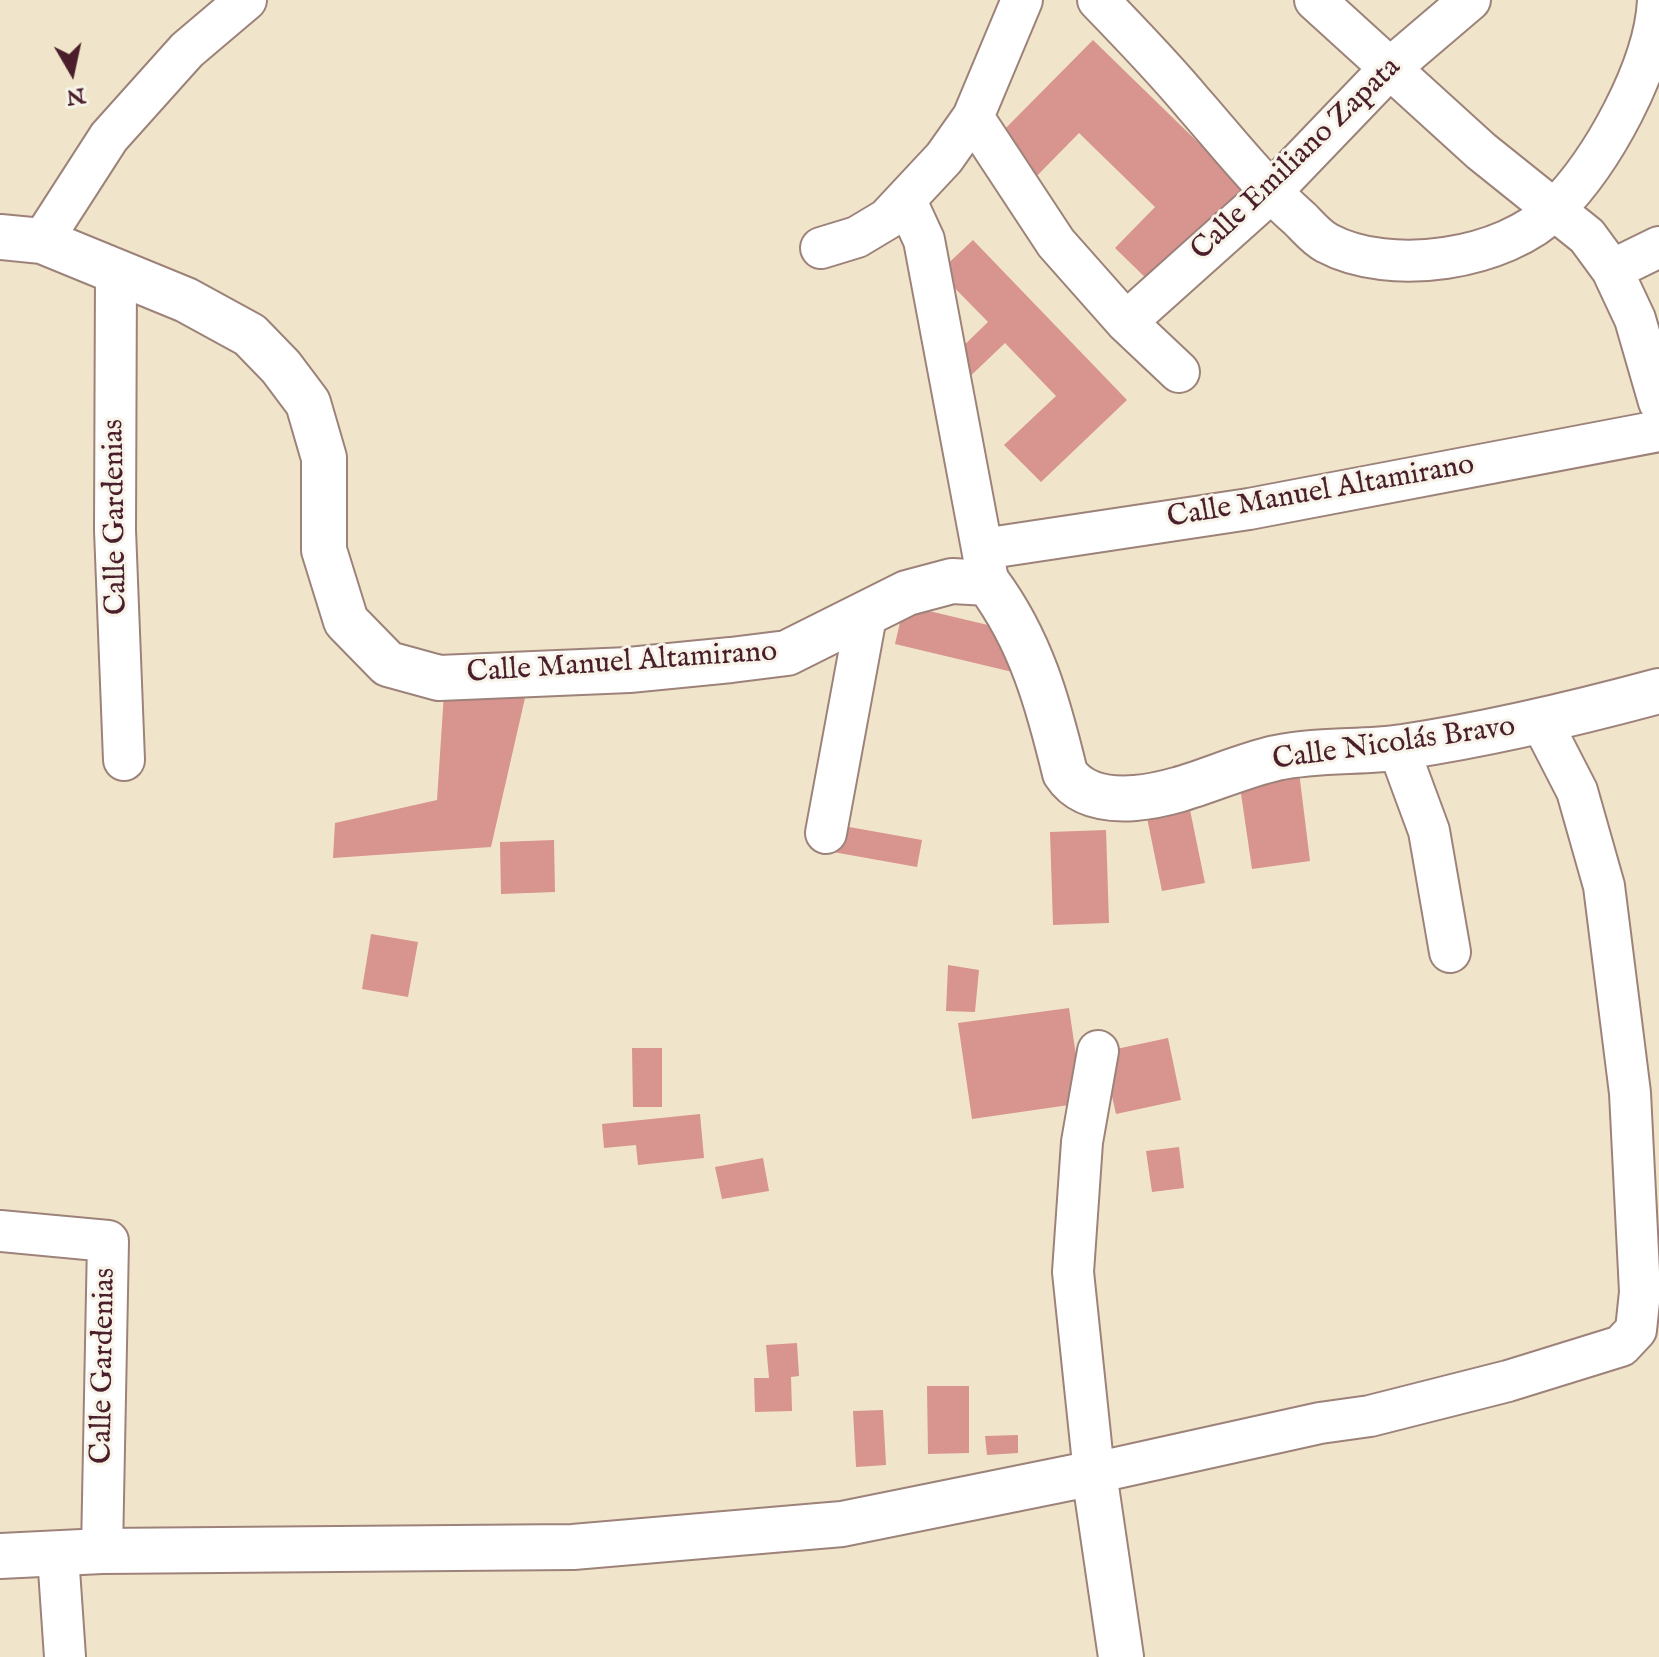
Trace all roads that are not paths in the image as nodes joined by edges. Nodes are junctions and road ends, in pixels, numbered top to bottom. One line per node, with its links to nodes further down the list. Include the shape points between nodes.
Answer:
1 (246, 0): 13 (street, via 187,50)
2 (1022, 0): 9 (street)
3 (1098, 0): 10 (street)
4 (1315, 0): 8 (street)
5 (1470, 0): 8 (street, Calle Emiliano Zapata)
6 (1658, 0): 7 (street)
7 (1650, 68): 12 (street, via 1606,143)
8 (1389, 69): 10 (street, Calle Emiliano Zapata); 12 (street)
9 (973, 117): 11 (street); 18 (street, via 1056,243)
10 (1270, 193): 12 (street, via 1326,243 1381,261 1418,263 1488,248); 18 (street, Calle Emiliano Zapata)
11 (906, 201): 15 (street, via 857,237); 22 (street, Calle Nicolás Bravo, via 924,240)
12 (1555, 210): 16 (street, via 1587,236)
13 (21, 239): 17 (street)
14 (1659, 247): 16 (street)
15 (821, 248)
16 (1612, 270): 20 (street, via 1635,319)
17 (116, 273): 23 (street, Calle Manuel Altamirano, via 186,300 250,335 308,403 324,458 324,550 346,621 388,664 439,678 731,660 787,653); 27 (street, Calle Gardenias, via 115,530)
18 (1126, 322): 19 (street)
19 (1179, 372)
20 (1659, 402)
21 (1659, 431): 22 (street, Calle Manuel Altamirano, via 1249,509)
22 (985, 566): 23 (street, Calle Manuel Altamirano, via 907,593); 26 (street, Calle Nicolás Bravo, via 1031,652 1065,773 1087,794 1134,798 1273,759 1338,748)
23 (866, 616): 28 (street)
24 (1659, 691): 25 (street, Calle Nicolás Bravo)
25 (1542, 723): 26 (street, Calle Nicolás Bravo); 32 (street, via 1577,791 1604,886 1630,1093 1640,1292 1636,1330 1621,1346 1508,1381 1370,1416)
26 (1398, 747): 29 (street, via 1429,831)
27 (124, 760)
28 (826, 833)
29 (1450, 952)
30 (1098, 1051): 32 (street, via 1082,1142 1073,1272)
31 (0, 1231): 33 (street, Calle Gardenias, via 108,1241)
32 (1094, 1473): 33 (street, via 842,1524 589,1546); 37 (street)
33 (102, 1551): 34 (street)
34 (58, 1555): 35 (street); 36 (street)
35 (0, 1556)
36 (65, 1657)
37 (1121, 1657)

